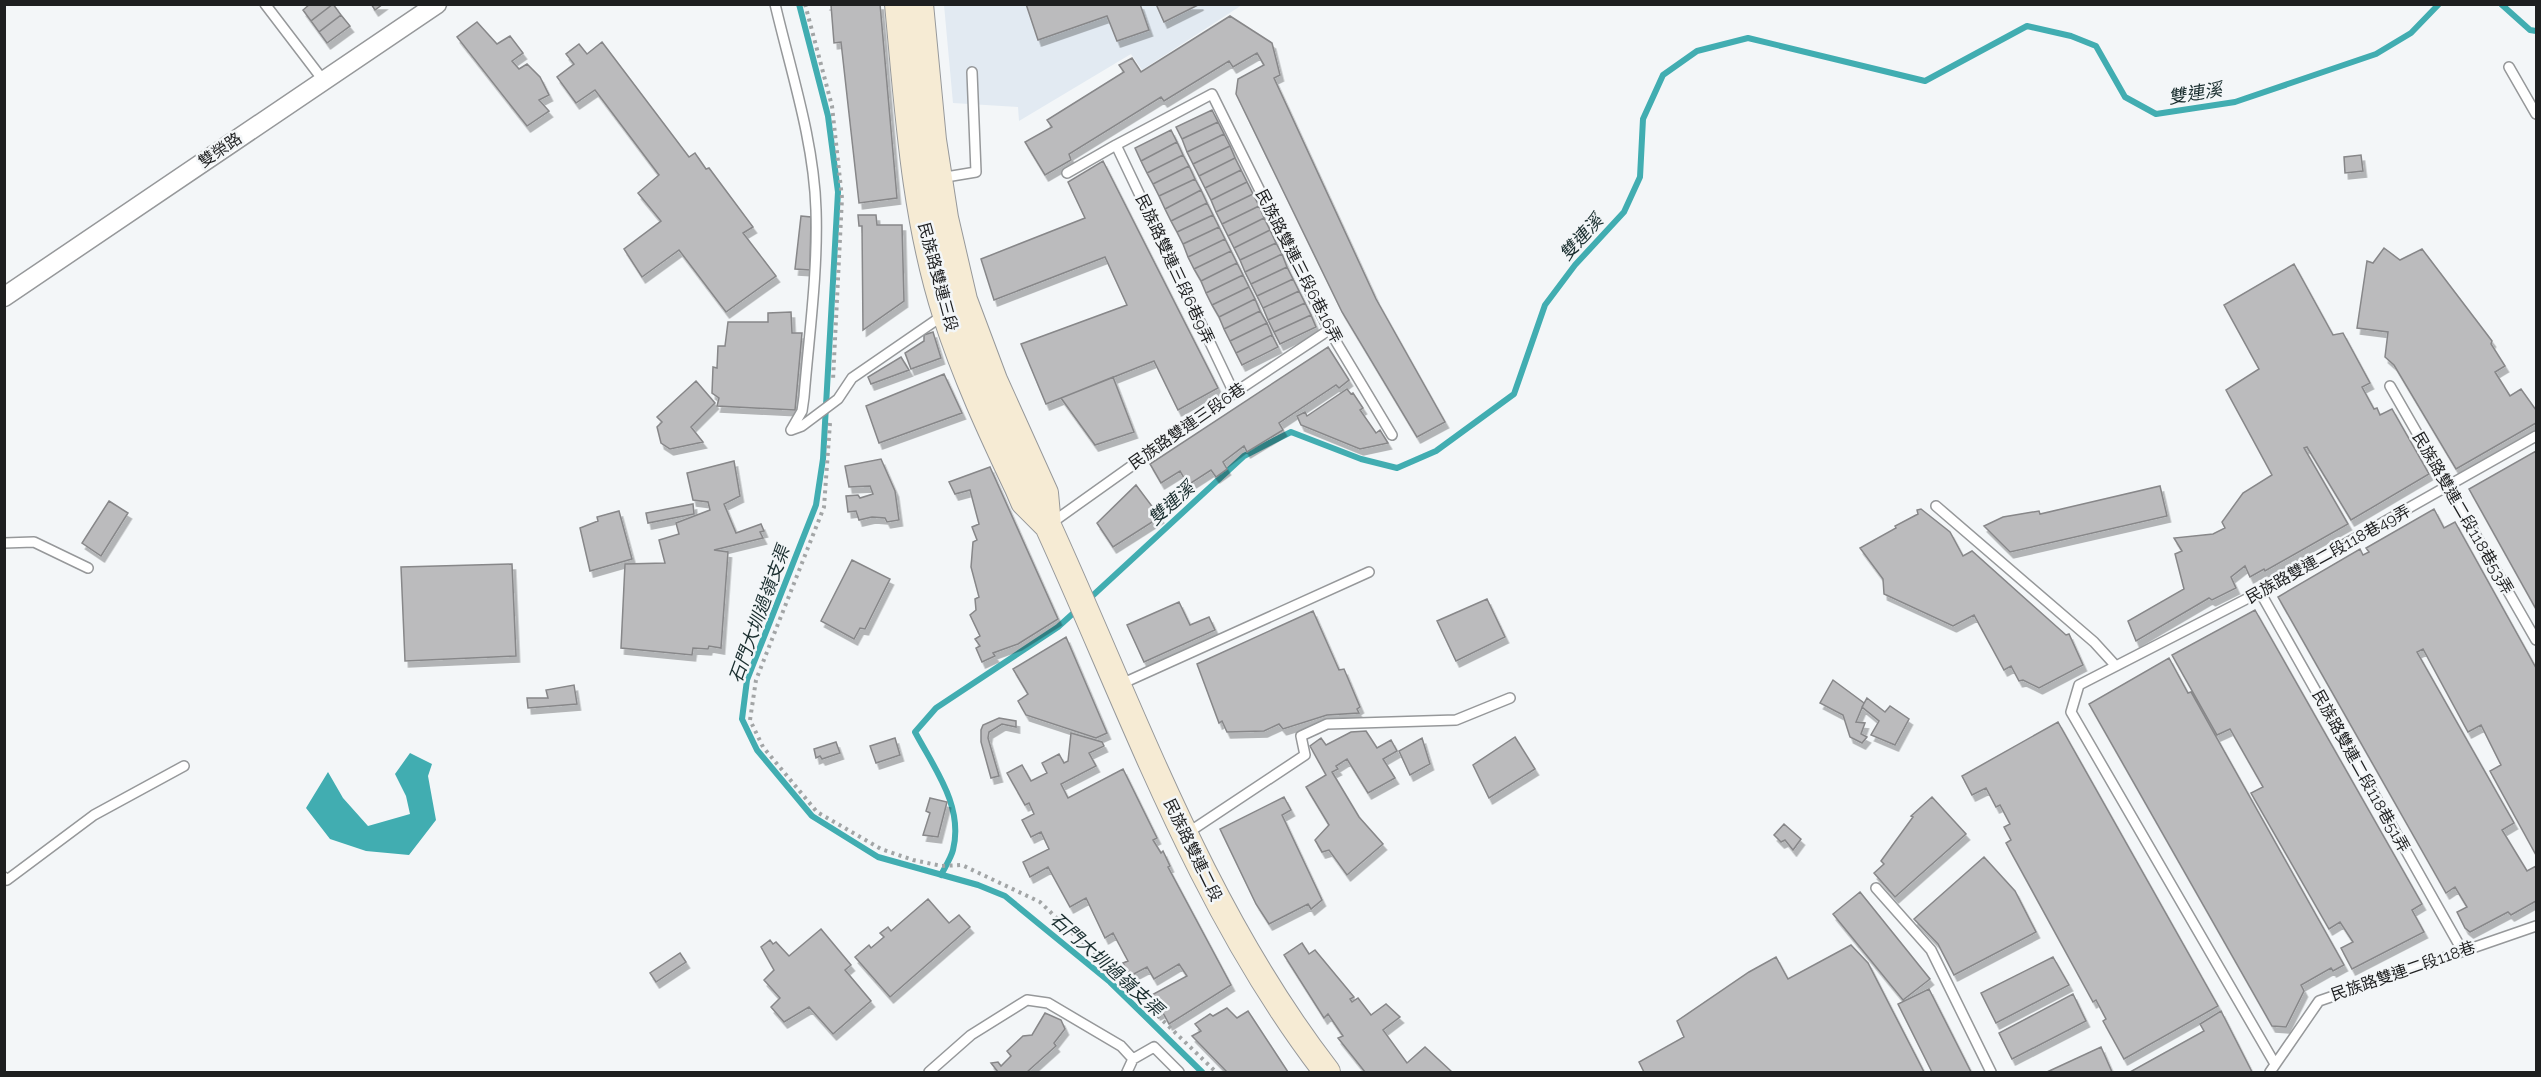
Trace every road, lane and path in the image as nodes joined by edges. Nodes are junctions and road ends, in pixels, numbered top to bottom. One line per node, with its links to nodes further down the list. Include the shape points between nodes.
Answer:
1 (265, 4): 8 (lane)
2 (437, 4): 8 (street, 雙榮路)
3 (775, 4): 18 (lane, via 812,164 816,209 804,397 802,411 791,430)
4 (898, 4): 12 (main road, 民族路雙連三段)
5 (920, 4): 12 (main road, 民族路雙連三段)
6 (2509, 67): 9 (lane)
7 (972, 72): 12 (lane, via 976,172)
8 (323, 80): 13 (street, 雙榮路)
9 (2536, 114)
10 (1116, 145): 11 (lane); 15 (lane, 民族路雙連三段6巷16弄, via 1212,94); 17 (lane, 民族路雙連三段6巷9弄)
11 (1067, 173)
12 (928, 180): 14 (main road, 民族路雙連三段)
13 (4, 297)
14 (954, 307): 18 (lane, via 852,378); 23 (main road, 民族路雙連三段, via 994,380 1045,493)
15 (1329, 330): 17 (lane, 民族路雙連三段6巷); 19 (lane, 民族路雙連三段6巷16弄)
16 (2390, 386): 21 (lane, 民族路雙連二段118巷53弄)
17 (1234, 393): 23 (lane, 民族路雙連三段6巷)
18 (832, 404): 44 (path, via 824,507 756,680 750,720 763,747 817,812 881,849 942,866 962,865 1040,902)
19 (1392, 435)
20 (2536, 436): 21 (lane, 民族路雙連二段118巷49弄)
21 (2448, 487): 27 (lane, 民族路雙連二段118巷49弄); 29 (lane, 民族路雙連二段118巷53弄)
22 (1936, 507): 30 (lane, via 2094,642)
23 (1048, 526): 28 (main road, 民族路雙連三段)
24 (4, 543): 25 (lane, via 34,542)
25 (88, 568)
26 (1370, 572): 31 (lane)
27 (2260, 592): 30 (lane, 民族路雙連二段118巷49弄); 38 (lane, 民族路雙連二段118巷51弄)
28 (1083, 601): 31 (main road, 民族路雙連二段)
29 (2536, 640)
30 (2115, 665): 40 (lane, 民族路雙連二段118巷49弄, via 2079,685 2071,712)
31 (1119, 685): 34 (main road, 民族路雙連二段)
32 (1510, 698): 34 (lane, via 1456,720 1327,724 1301,736 1305,755)
33 (184, 766): 35 (lane, via 94,815 7,880)
34 (1184, 835): 45 (main road, 民族路雙連二段, via 1237,939)
35 (4, 877)
36 (1876, 888): 46 (lane, via 1931,950)
37 (2536, 926): 38 (lane, 民族路雙連二段118巷)
38 (2462, 950): 40 (lane, 民族路雙連二段118巷, via 2319,1001)
39 (1133, 1059): 41 (lane, via 1121,1046 1048,1003 1027,1000 971,1035); 42 (lane); 43 (lane, via 1154,1047)
40 (2272, 1068)
41 (929, 1072)
42 (1127, 1072)
43 (1179, 1072)
44 (1216, 1072)
45 (1327, 1072)
46 (1991, 1072)

